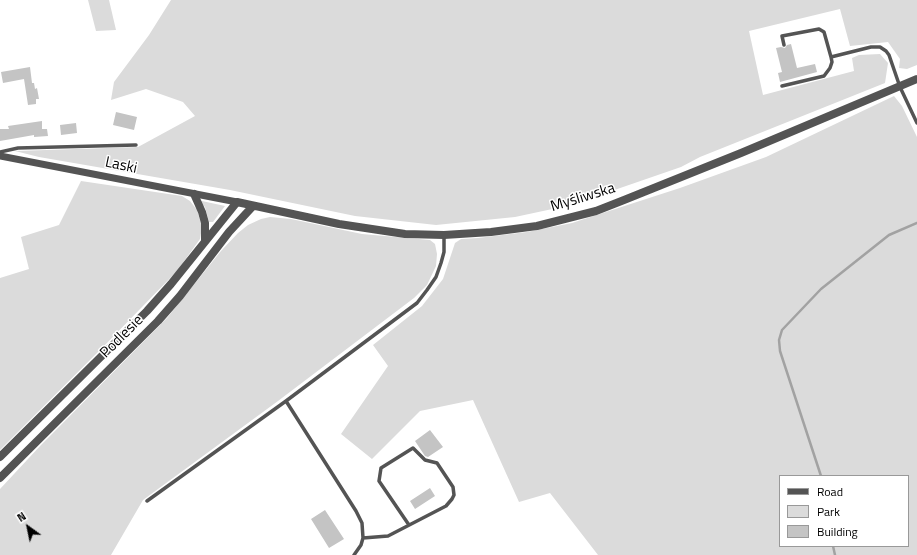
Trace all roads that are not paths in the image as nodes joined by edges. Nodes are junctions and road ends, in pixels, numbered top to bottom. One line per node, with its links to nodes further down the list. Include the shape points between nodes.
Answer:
1 (784, 45): 2 (lane, via 782,36 817,28 824,32)
2 (831, 57): 4 (lane, via 830,68 824,76); 5 (lane, via 880,47 889,56)
3 (917, 80): 5 (street, Myśliwska)
4 (782, 86)
5 (900, 87): 6 (lane); 15 (street, Myśliwska, via 596,211 537,226)
6 (917, 123)
7 (136, 145): 8 (lane, via 18,148)
8 (0, 152)
9 (0, 156): 10 (street, Laski)
10 (194, 194): 11 (street, Laski); 16 (street, via 205,223)
11 (237, 202): 12 (street, Myśliwska); 13 (street, Podlesie)
12 (253, 206): 14 (street, Podlesie); 15 (street, Myśliwska, via 365,229)
13 (219, 224): 14 (street, via 225,224); 16 (street, Podlesie)
14 (230, 232): 19 (street, Podlesie, via 158,321)
15 (444, 235): 17 (lane, via 442,258 436,277 417,303)
16 (205, 241): 18 (street, Podlesie, via 147,311)
17 (286, 401): 20 (lane); 22 (lane, via 356,511 362,523)
18 (0, 456)
19 (0, 478)
20 (147, 501)
21 (409, 525): 21 (lane, via 446,506 454,496 453,487 437,463 424,460 413,448 381,468 379,481); 22 (lane, via 388,536)
22 (363, 538): 23 (lane)
23 (354, 555)

